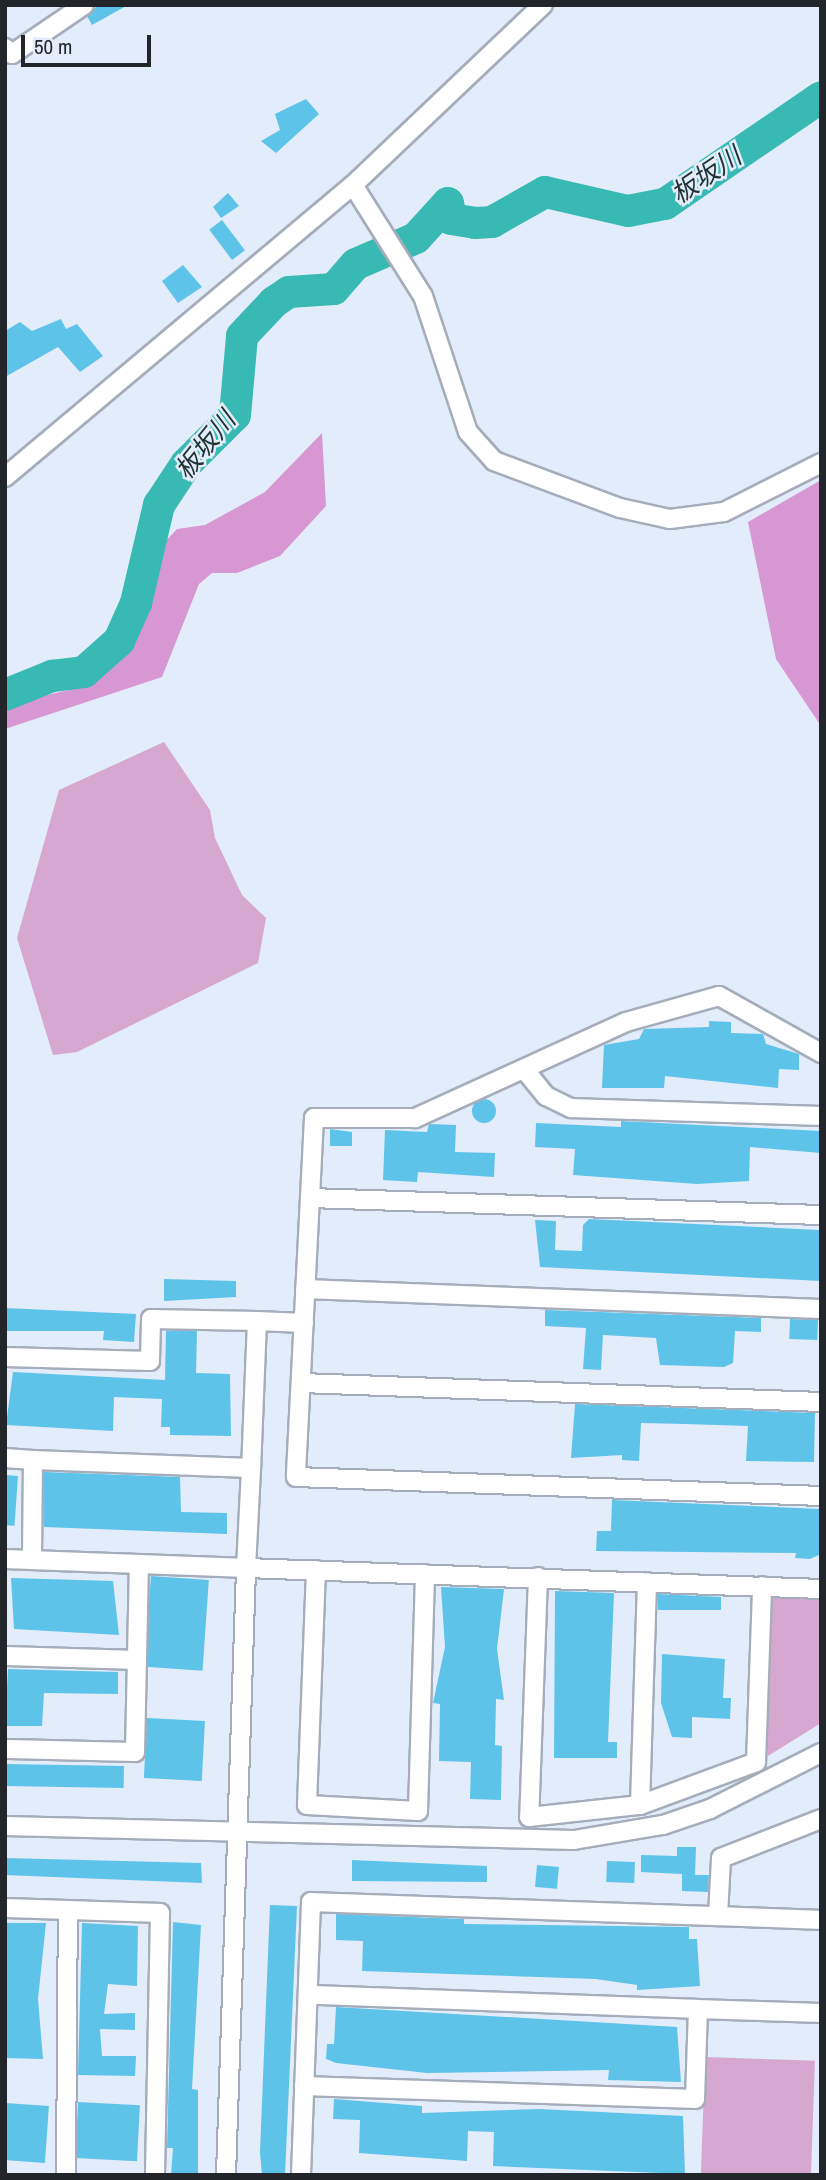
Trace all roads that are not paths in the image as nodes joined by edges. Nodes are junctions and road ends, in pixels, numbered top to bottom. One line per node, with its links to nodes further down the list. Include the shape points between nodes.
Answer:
1 (84, 5): 3 (street, via 12,54)
2 (543, 5): 4 (street)
3 (5, 48)
4 (352, 185): 5 (street, via 423,296 468,432 494,461 620,509 670,519 724,512); 6 (street)
5 (821, 463)
6 (5, 477)
7 (821, 1053): 8 (street, via 719,996 626,1022)
8 (524, 1069): 9 (street, via 546,1096 571,1108); 10 (street, via 415,1118 314,1118)
9 (821, 1116)
10 (310, 1198): 11 (street); 12 (street)
11 (821, 1215)
12 (305, 1289): 13 (street); 15 (street)
13 (821, 1309)
14 (257, 1321): 15 (street); 16 (street, via 152,1319 150,1361); 21 (street)
15 (304, 1323): 17 (street)
16 (5, 1357)
17 (301, 1383): 18 (street); 22 (street, via 296,1477)
18 (821, 1402)
19 (5, 1458): 20 (street)
20 (33, 1460): 21 (street); 24 (street)
21 (251, 1468): 26 (street)
22 (821, 1496)
23 (5, 1559): 24 (street)
24 (32, 1560): 25 (street)
25 (139, 1564): 26 (street); 34 (street)
26 (246, 1569): 27 (street); 40 (street)
27 (316, 1570): 28 (street); 28 (street, via 307,1805 418,1811)
28 (425, 1574): 29 (street)
29 (538, 1577): 30 (street); 37 (street, via 529,1817)
30 (647, 1582): 31 (street); 37 (street)
31 (762, 1586): 32 (street); 37 (street, via 756,1762)
32 (821, 1589)
33 (5, 1656): 34 (street)
34 (137, 1660): 35 (street, via 135,1752)
35 (5, 1749)
36 (821, 1753): 40 (street, via 710,1809 618,1835 517,1841)
37 (639, 1805)
38 (821, 1819): 43 (street, via 721,1857)
39 (5, 1826): 40 (street)
40 (239, 1832): 51 (street)
41 (5, 1908): 42 (street)
42 (68, 1910): 49 (street); 50 (street, via 160,1913)
43 (718, 1916): 44 (street); 45 (street, via 311,1902)
44 (821, 1920)
45 (307, 1995): 46 (street); 48 (street)
46 (698, 2009): 47 (street); 48 (street, via 695,2099)
47 (821, 2013)
48 (304, 2086): 52 (street)
49 (66, 2175)
50 (155, 2175)
51 (226, 2175)
52 (301, 2175)

